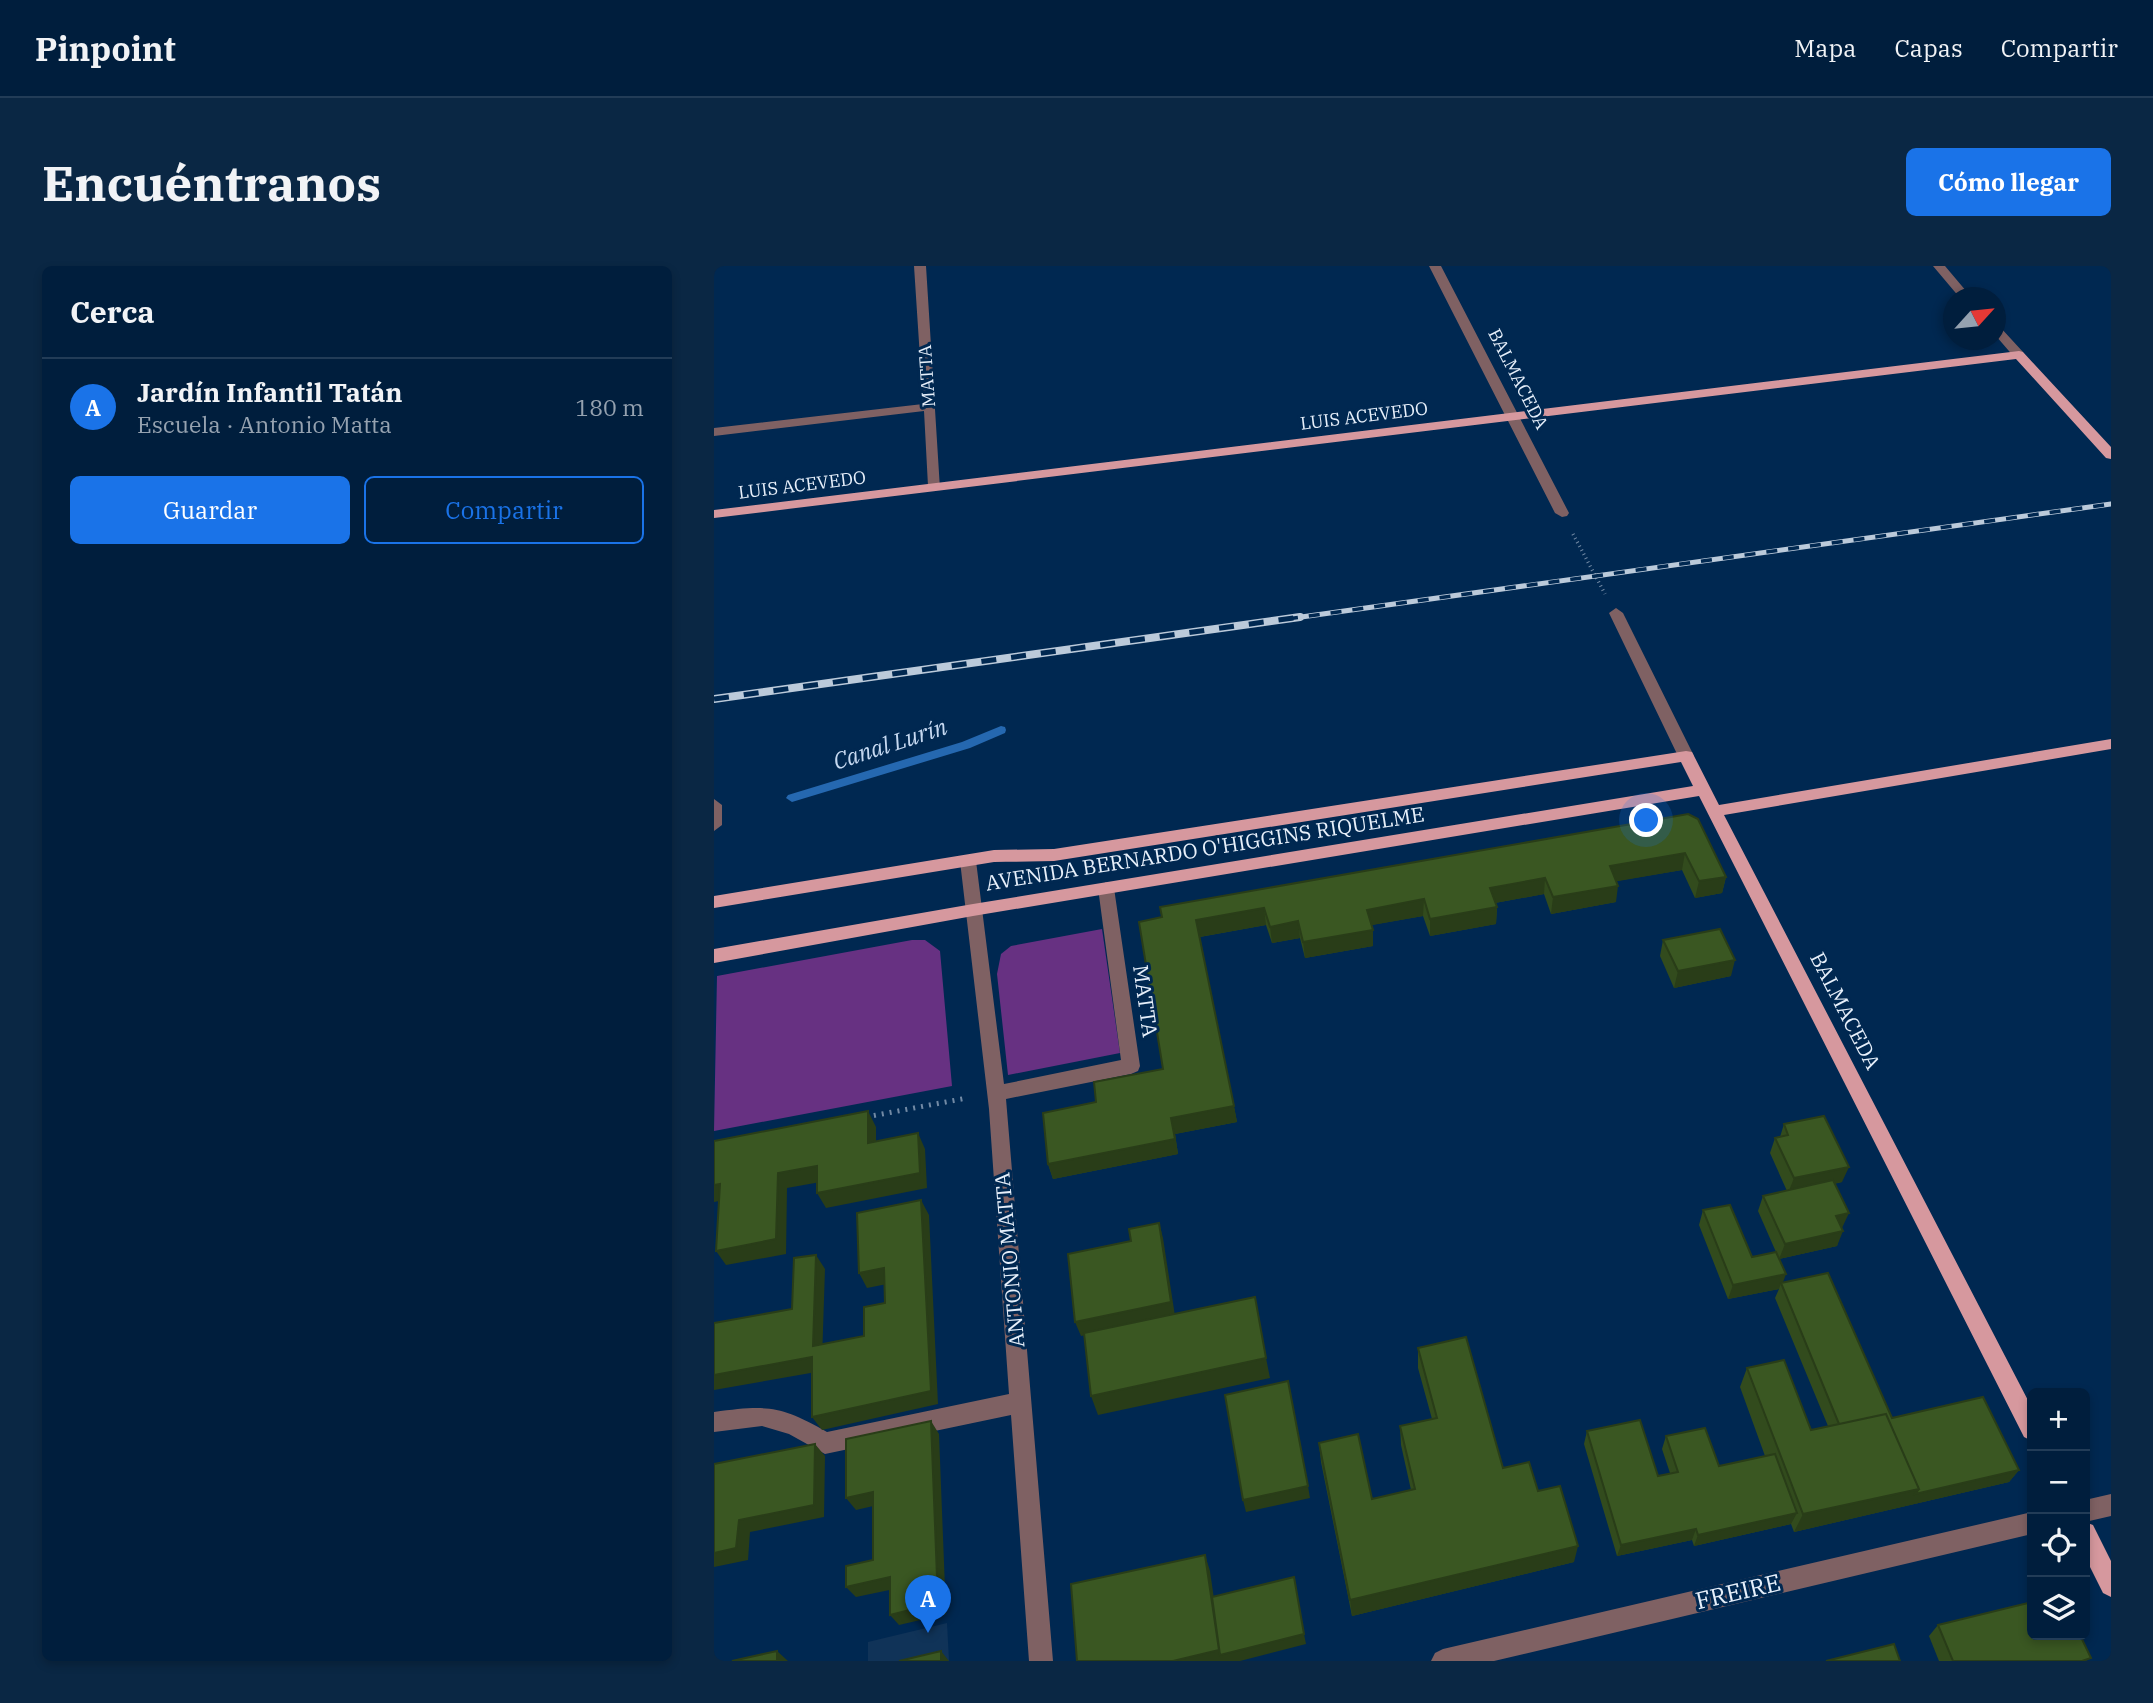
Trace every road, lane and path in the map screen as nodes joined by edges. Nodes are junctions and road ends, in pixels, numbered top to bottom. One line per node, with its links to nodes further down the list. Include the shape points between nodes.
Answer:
1 (920, 266): 7 (street, MATTA)
2 (1435, 266): 8 (street, BALMACEDA)
3 (1938, 266): 4 (street)
4 (1957, 287)
5 (2006, 340): 6 (street)
6 (2019, 355): 8 (main road, LUIS ACEVEDO); 10 (main road)
7 (930, 407): 9 (street); 11 (street, MATTA)
8 (1511, 416): 11 (main road, LUIS ACEVEDO); 12 (street, BALMACEDA)
9 (714, 432)
10 (2111, 454)
11 (935, 486): 13 (main road, LUIS ACEVEDO)
12 (1562, 513): 14 (path)
13 (714, 514)
14 (1616, 613): 16 (street, BALMACEDA)
15 (2111, 744): 19 (main road)
16 (1686, 756): 17 (main road, BALMACEDA); 21 (main road, AVENIDA BERNARDO O'HIGGINS RIQUELME, via 1054,855)
17 (1703, 790): 19 (main road, BALMACEDA); 22 (main road, AVENIDA BERNARDO O'HIGGINS RIQUELME)
18 (714, 805): 20 (street)
19 (1715, 811): 29 (main road, BALMACEDA)
20 (714, 825)
21 (968, 861): 23 (main road, AVENIDA BERNARDO O'HIGGINS RIQUELME); 24 (street, ANTONIO MATTA)
22 (1106, 888): 24 (main road, AVENIDA BERNARDO O'HIGGINS RIQUELME); 26 (street, MATTA, via 1131,1066)
23 (714, 902)
24 (974, 910): 25 (main road, AVENIDA BERNARDO O'HIGGINS RIQUELME); 26 (street, ANTONIO MATTA)
25 (714, 956)
26 (996, 1093): 27 (path); 28 (street, ANTONIO MATTA)
27 (862, 1118)
28 (1022, 1402): 30 (street, via 825,1443 794,1425 762,1416); 36 (street, ANTONIO MATTA)
29 (2027, 1420)
30 (714, 1422)
31 (2111, 1504): 32 (street)
32 (2090, 1510)
33 (2027, 1524): 37 (street, FREIRE)
34 (2090, 1543): 35 (main road)
35 (2111, 1585)
36 (1041, 1661)
37 (1443, 1661)

